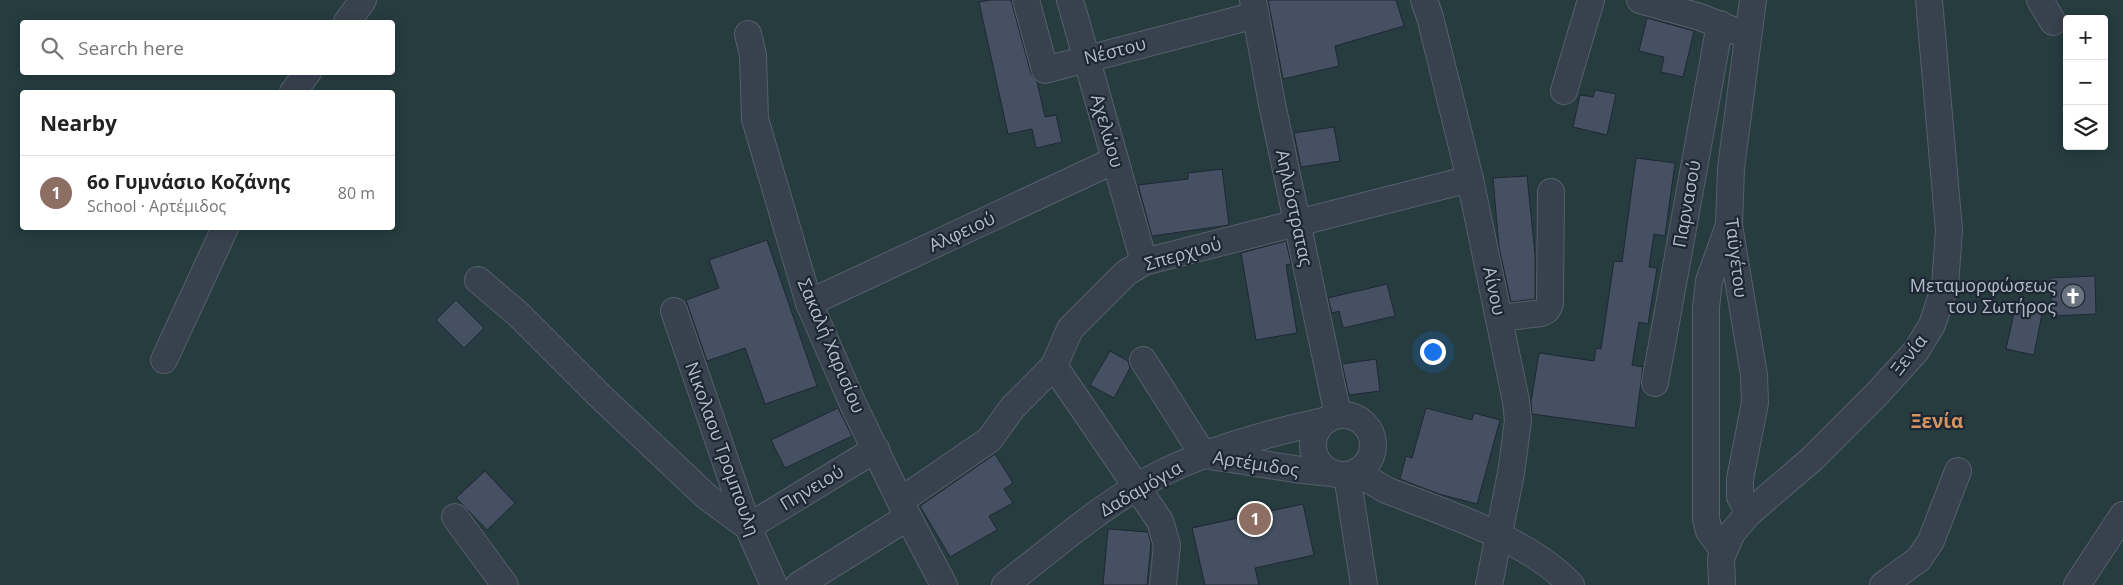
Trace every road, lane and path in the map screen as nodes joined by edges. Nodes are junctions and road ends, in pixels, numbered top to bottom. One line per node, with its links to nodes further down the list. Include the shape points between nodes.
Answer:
1 (363, 0): 10 (street)
2 (1026, 0): 14 (street, Νέστου, via 1045,70)
3 (1070, 0): 14 (street, Αχελώου)
4 (1424, 0): 21 (street, Αίνου)
5 (1591, 0): 17 (street)
6 (1640, 0): 11 (street)
7 (1753, 0): 13 (street, Ταϋγέτου)
8 (1929, 0): 42 (street, Ξενία, via 1949,230 1945,286 1932,325 1916,351 1877,394 1812,459)
9 (1254, 7): 14 (street, Νέστου); 23 (street, Αηλιόστρατας)
10 (348, 20)
11 (1720, 24): 13 (street); 18 (street, Παρνασού)
12 (748, 34): 28 (street, Σακαλή Χαρισίου, via 754,62 756,119)
13 (1747, 37): 20 (street, Ταϋγέτου)
14 (1086, 58): 19 (street, Αχελώου)
15 (306, 75): 16 (street)
16 (294, 90)
17 (1564, 91)
18 (1695, 159): 20 (street); 34 (street, Παρνασού)
19 (1115, 160): 26 (street, Αχελώου); 28 (street, Αλφειού)
20 (1731, 168): 24 (street, Ταϋγέτου)
21 (1470, 179): 23 (street, Σπερχιού); 30 (street, Αίνου)
22 (1551, 192): 30 (street, via 1550,304 1541,313)
23 (1297, 223): 26 (street, Σπερχιού); 35 (street, Αηλιόστρατας)
24 (1729, 225): 42 (street, Ταϋγέτου, via 1754,375 1755,403 1740,478 1740,498); 48 (street, via 1709,281 1706,307 1706,519)
25 (224, 230): 31 (street)
26 (1144, 262): 33 (street, Σπερχιού, via 1126,273 1070,329)
27 (478, 280): 45 (street, via 518,314 707,497)
28 (809, 303): 36 (street, Σακαλή Χαρισίου)
29 (674, 310): 45 (street, Νικολαου Τρομπουλη)
30 (1500, 318): 46 (street, Αίνου, via 1518,421 1512,473)
31 (164, 360)
32 (1143, 360): 37 (street, Αρτέμιδος)
33 (1054, 366): 40 (street); 41 (street, Σπερχιού, via 1014,407 989,440)
34 (1655, 383)
35 (1331, 418): 37 (street, Δαδαμόγια); 39 (street, via 1314,439 1313,450 1317,459); 39 (street, via 1348,414 1366,424 1372,433 1374,443 1368,463)
36 (876, 449): 41 (street, Σακαλή Χαρισίου); 45 (street, Πηνειού)
37 (1204, 456): 39 (street, Αρτέμιδος, via 1304,472); 40 (street, Δαδαμόγια)
38 (1958, 471): 58 (street, via 1931,541 1919,560)
39 (1346, 472): 46 (street); 47 (street)
40 (1136, 487): 53 (street, Δαδαμόγια); 54 (street, via 1160,521 1167,545)
41 (904, 509): 51 (street, Σπερχιού); 52 (street, Σακαλή Χαρισίου)
42 (1749, 513): 48 (street, Ξενία, via 1732,533)
43 (2123, 515): 59 (street)
44 (456, 517): 49 (street)
45 (748, 527): 50 (street, Νικολαου Τρομπουλη)
46 (1498, 536): 56 (street, Αίνου); 57 (street, via 1536,555)
47 (1362, 572): 55 (street)
48 (1720, 572)
49 (505, 585)
50 (774, 585)
51 (799, 585)
52 (944, 585)
53 (1005, 585)
54 (1163, 585)
55 (1383, 585)
56 (1489, 585)
57 (1572, 585)
58 (1883, 585)
59 (2077, 585)

